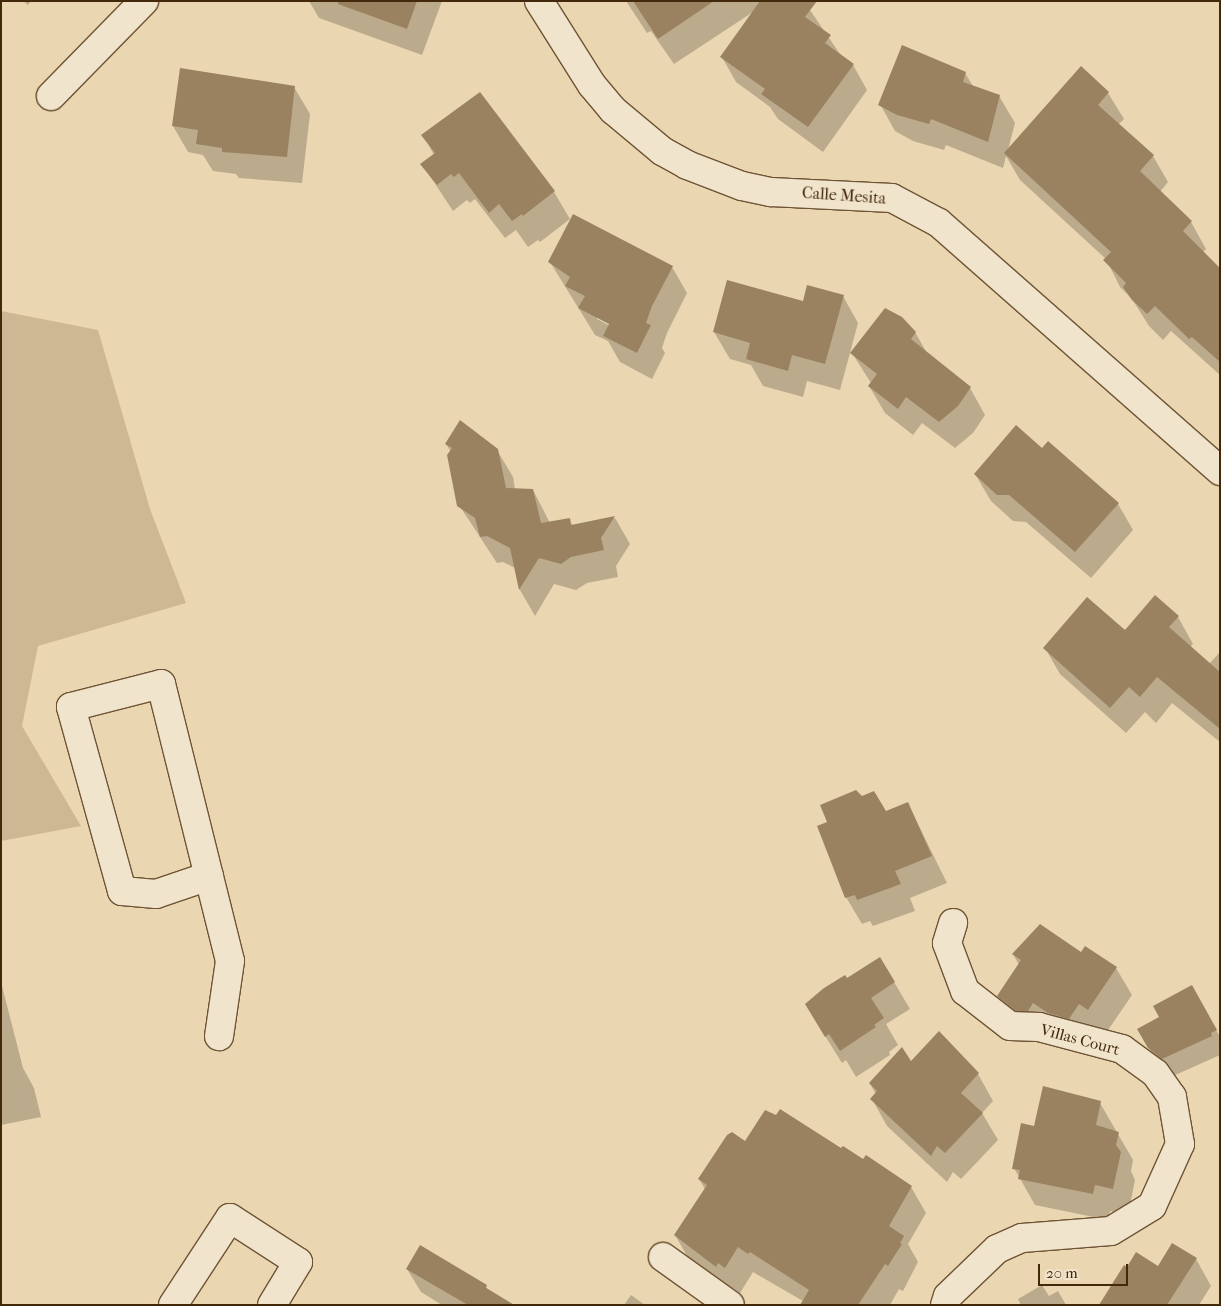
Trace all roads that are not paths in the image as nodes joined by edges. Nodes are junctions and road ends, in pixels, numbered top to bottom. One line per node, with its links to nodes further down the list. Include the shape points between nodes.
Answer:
1 (144, 1): 3 (street)
2 (539, 1): 4 (street, Calle Mesita, via 592,85 613,110 662,151 687,166 742,186 771,192 892,198 939,223)
3 (51, 96)
4 (1220, 471)
5 (209, 876): 5 (street, via 161,684 71,707 122,890 156,894); 7 (street, via 230,961)
6 (953, 922): 12 (street, Villas Court, via 947,943 965,991 1010,1026 1040,1027 1122,1049 1142,1063 1155,1073 1172,1097 1180,1144 1152,1206 1111,1231 1022,1238 997,1250 948,1296)
7 (219, 1036)
8 (663, 1257): 11 (street)
9 (173, 1305): 10 (street, via 230,1218 298,1262)
10 (272, 1305)
11 (730, 1305)
12 (945, 1305)

